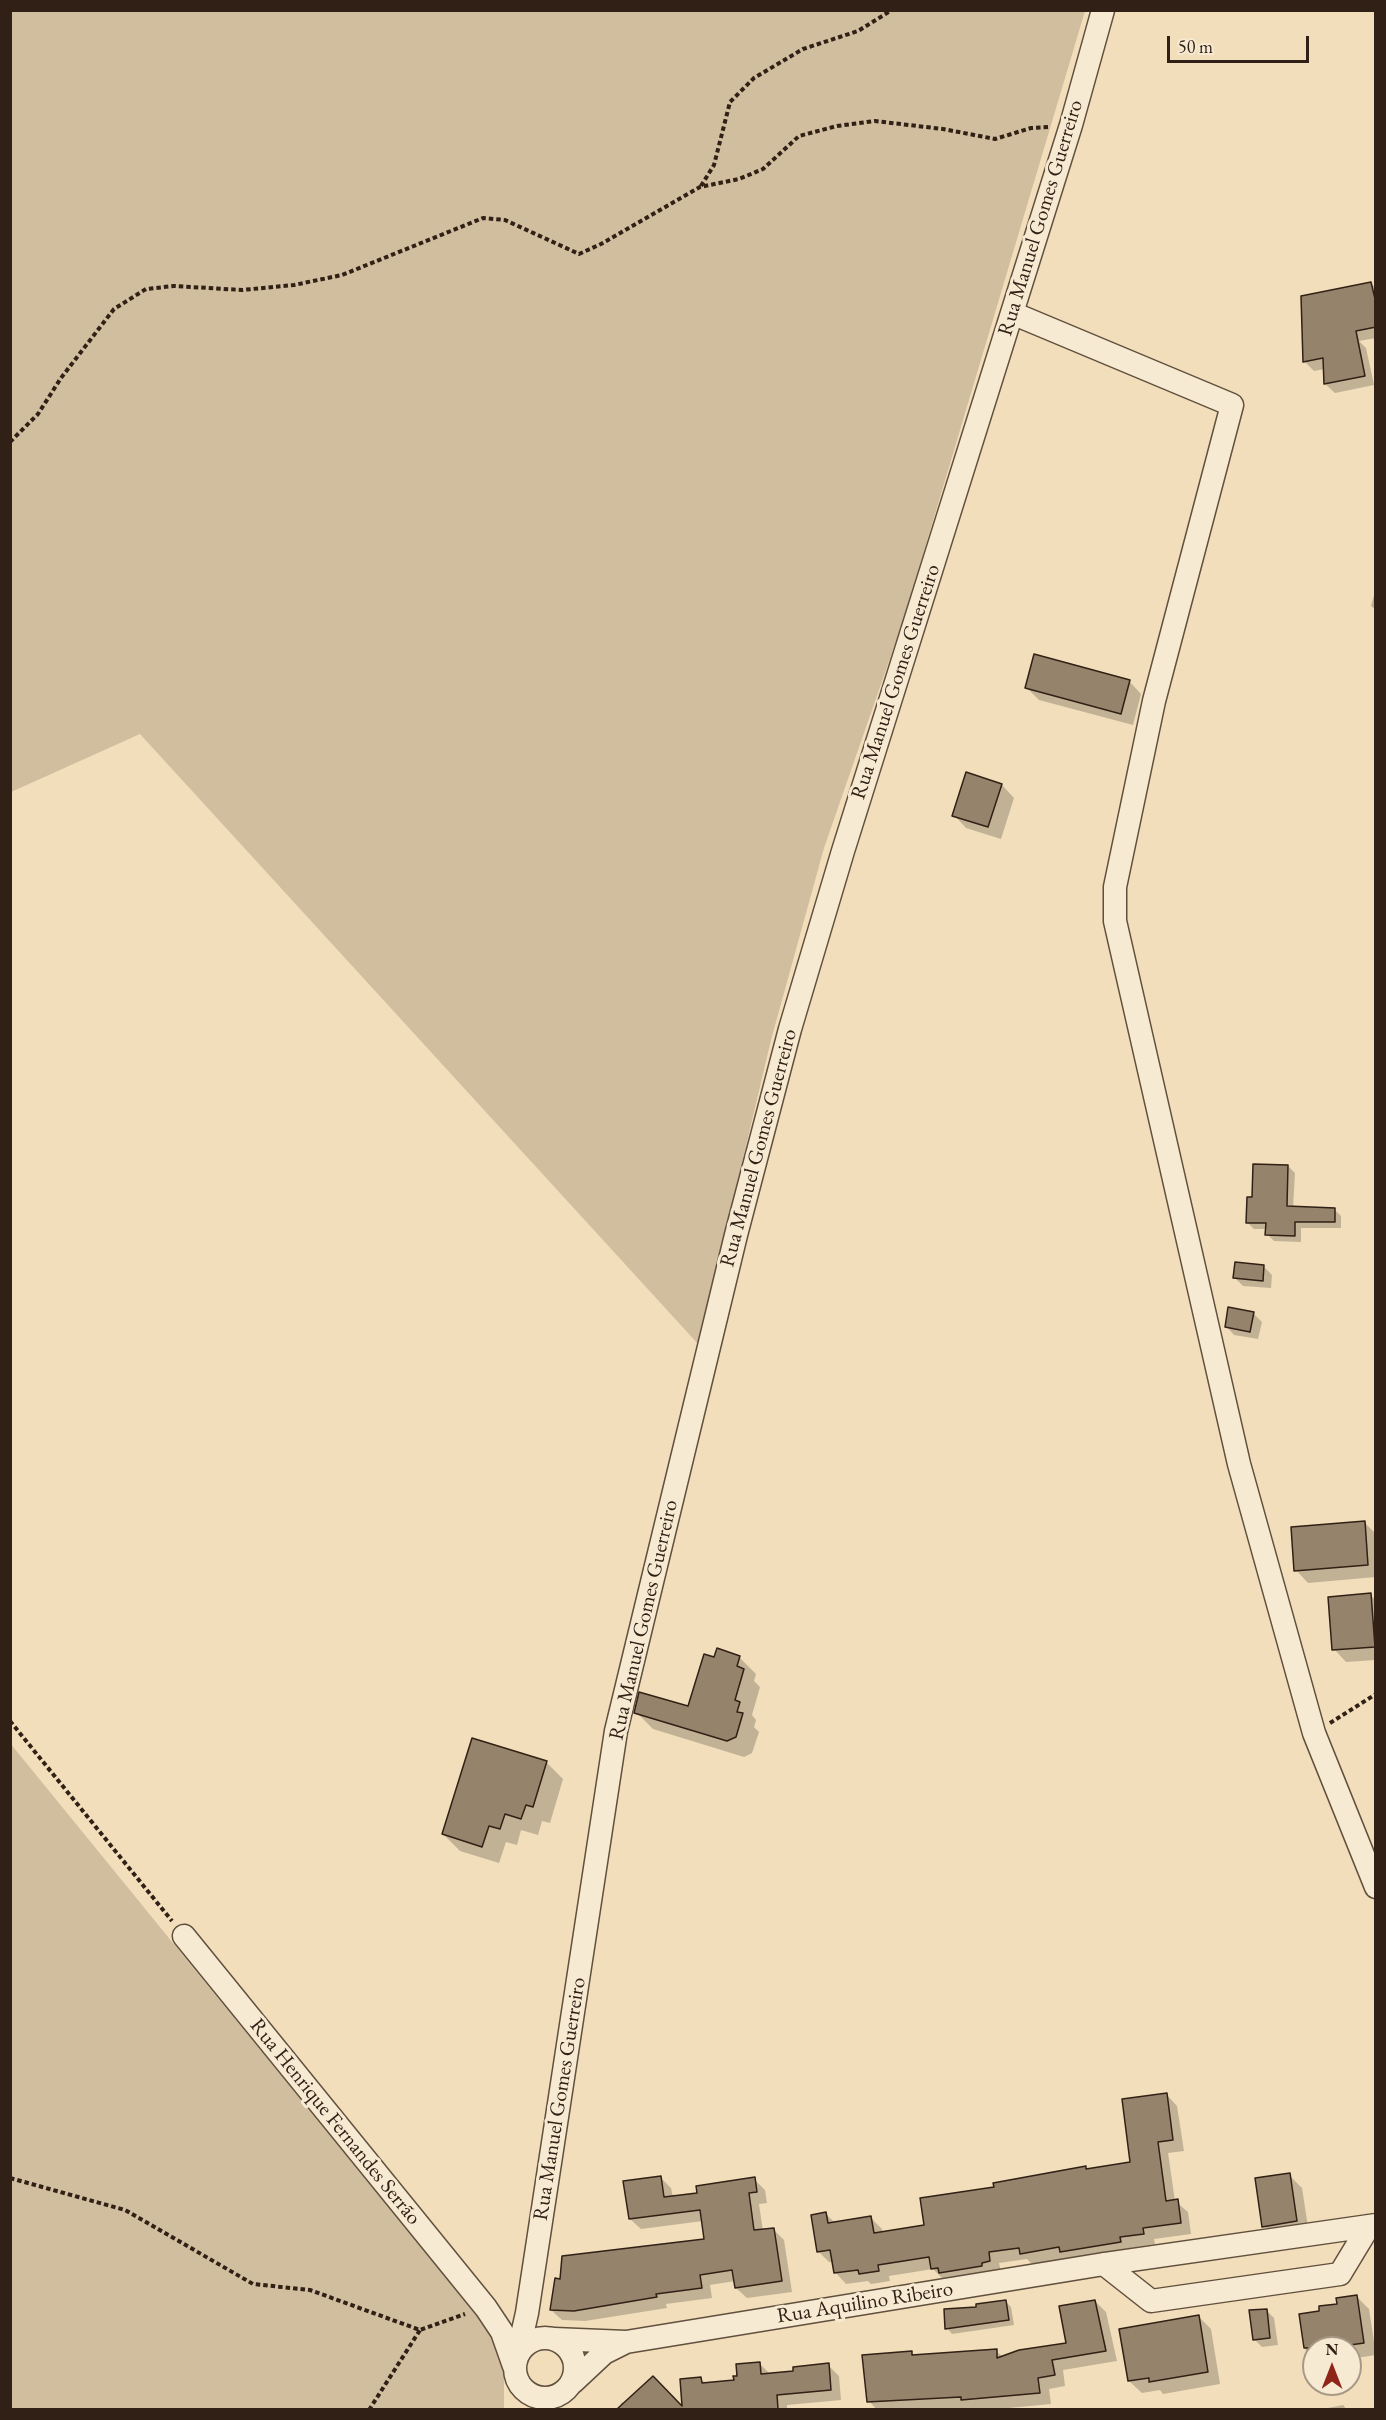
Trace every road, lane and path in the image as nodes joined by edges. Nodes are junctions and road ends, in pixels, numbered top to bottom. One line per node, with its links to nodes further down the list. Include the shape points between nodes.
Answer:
1 (892, 10): 4 (path, via 858,30 803,49 754,78 730,102 714,165)
2 (1103, 10): 3 (street, Rua Manuel Gomes Guerreiro)
3 (1071, 125): 4 (path, via 1031,128 995,139 875,121 837,126 799,136 763,169 739,179); 5 (street, Rua Manuel Gomes Guerreiro)
4 (700, 187): 6 (path, via 579,254 505,220 483,218 342,275 294,285 243,290 146,288 114,309 38,414)
5 (1012, 314): 9 (street, via 1232,405 1155,701 1115,887 1115,921 1239,1464); 16 (street, Rua Manuel Gomes Guerreiro, via 790,1029 733,1246 616,1731)
6 (10, 442)
7 (1376, 1694): 9 (path)
8 (10, 1721): 11 (path)
9 (1314, 1733): 10 (street)
10 (1376, 1887)
11 (189, 1937): 15 (street, Rua Henrique Fernandes Serrão)
12 (10, 2178): 17 (path, via 124,2210 253,2284 310,2290)
13 (1372, 2226): 14 (street, Rua Aquilino Ribeiro); 14 (street, Rua Aquilino Ribeiro, via 1340,2274 1151,2301)
14 (1104, 2264): 18 (street, Rua Aquilino Ribeiro)
15 (486, 2307): 16 (street); 17 (path); 19 (street, via 510,2350)
16 (532, 2329): 18 (street); 19 (street, via 532,2341 525,2346); 20 (street, via 569,2349 573,2356 576,2365)
17 (420, 2330): 21 (path)
18 (626, 2342): 20 (street, via 604,2353)
19 (516, 2370): 20 (street, via 530,2395 550,2398); 22 (street)
20 (566, 2389): 23 (street)
21 (369, 2409)
22 (520, 2409)
23 (542, 2409)

